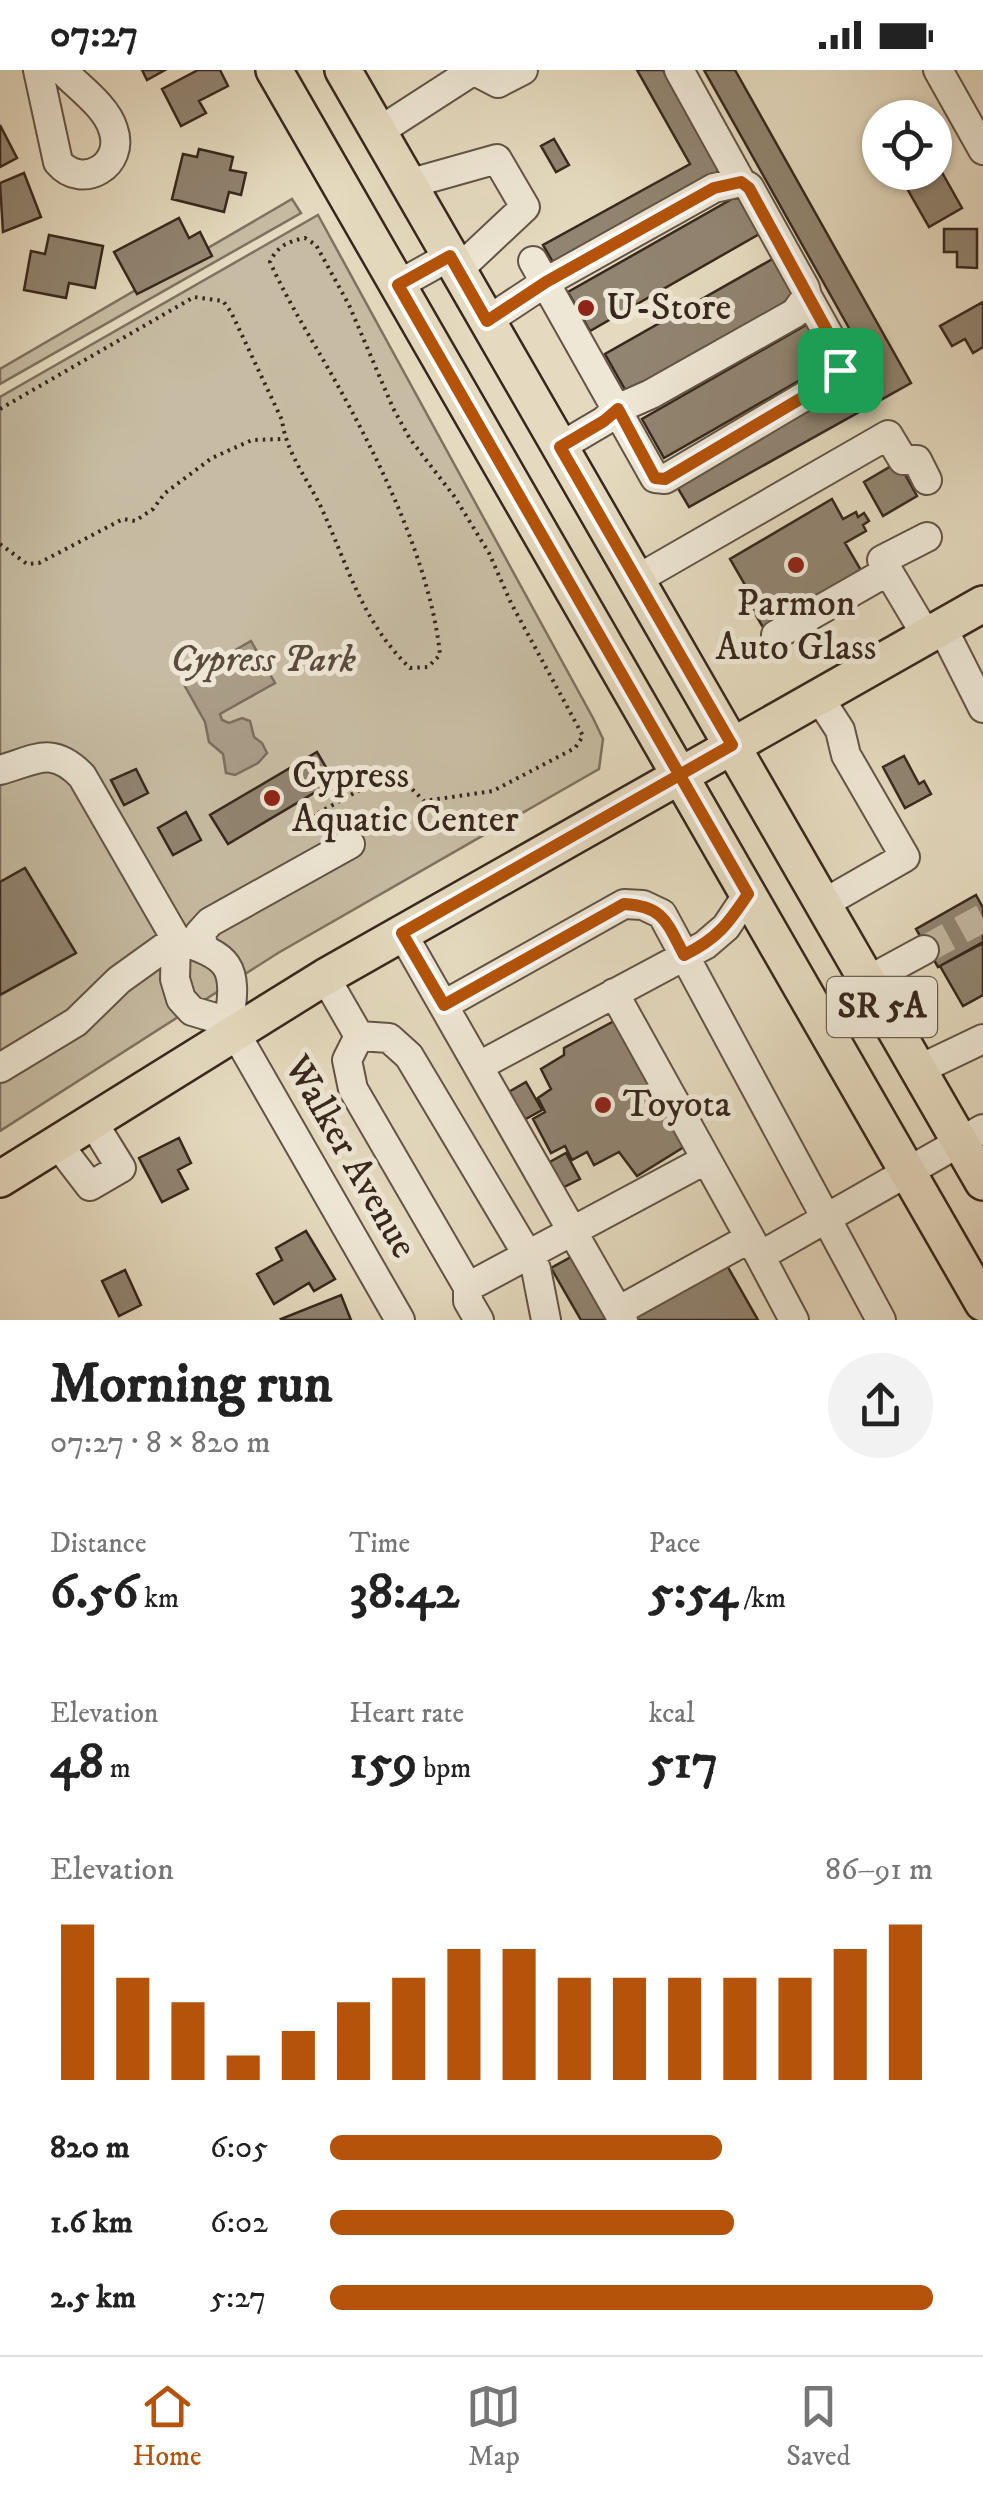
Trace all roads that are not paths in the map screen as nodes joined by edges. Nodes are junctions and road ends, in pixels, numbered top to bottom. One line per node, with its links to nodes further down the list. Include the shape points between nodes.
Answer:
1 (38, 70): 2 (street, via 58,162 72,172 97,172 116,151 114,130)
2 (62, 70)
3 (274, 70): 15 (main road, SR 5A)
4 (343, 70): 9 (main road, SR 5A)
5 (473, 70): 6 (street, via 498,84); 9 (street)
6 (523, 70)
7 (679, 70): 11 (street)
8 (938, 70): 10 (street)
9 (378, 132): 12 (main road, SR 5A)
10 (983, 150)
11 (741, 182): 14 (street, via 714,188); 16 (street)
12 (408, 184): 13 (main road, SR 5A); 13 (street, via 497,159 525,207)
13 (454, 263): 15 (street); 17 (main road, SR 5A)
14 (540, 272): 17 (street); 18 (street)
15 (398, 285): 31 (main road, SR 5A)
16 (807, 296): 18 (street, via 796,313); 18 (street, via 842,358 827,383 665,479 655,478)
17 (487, 321): 19 (main road, SR 5A)
18 (618, 409): 19 (street)
19 (560, 447): 23 (main road, SR 5A)
20 (927, 480): 23 (street, via 917,460 903,460 888,435)
21 (927, 536): 22 (street, via 882,560)
22 (888, 571): 25 (street); 26 (street)
23 (636, 580): 29 (main road, SR 5A)
24 (983, 604): 25 (main road)
25 (934, 631): 27 (main road); 28 (street)
26 (776, 635)
27 (818, 696): 29 (main road); 34 (street, via 905,857)
28 (983, 708)
29 (732, 745): 31 (main road); 34 (main road, SR 5A)
30 (0, 770): 36 (street, via 40,756 73,766)
31 (680, 774): 33 (main road, SR 5A); 35 (main road)
32 (350, 844): 37 (street, via 210,922 200,933)
33 (748, 894): 39 (street, via 726,928); 54 (main road, SR 5A)
34 (823, 904): 41 (main road, SR 5A)
35 (402, 933): 40 (main road); 43 (street)
36 (176, 939): 37 (street); 44 (street, via 175,979 184,1003); 48 (street, via 76,1022)
37 (204, 948): 44 (street, via 234,980)
38 (924, 950): 41 (street)
39 (684, 955): 42 (street); 43 (street, via 662,914 624,904); 57 (street)
40 (325, 977): 44 (main road); 45 (street)
41 (867, 982): 49 (main road, SR 5A)
42 (614, 993): 47 (street); 53 (street)
43 (444, 1005): 47 (street)
44 (232, 1026): 50 (main road); 64 (street, Walker Avenue)
45 (359, 1036): 60 (street, via 389,1038 409,1056); 61 (street, via 348,1060 354,1089)
46 (983, 1039): 49 (street)
47 (479, 1066): 58 (street)
48 (0, 1068)
49 (918, 1070): 51 (main road, SR 5A)
50 (92, 1121): 52 (main road); 52 (street, via 120,1168 90,1186)
51 (971, 1136): 54 (street); 56 (main road, SR 5A)
52 (57, 1143): 55 (main road)
53 (706, 1160): 58 (street); 59 (street)
54 (908, 1172): 57 (street); 62 (main road, SR 5A)
55 (0, 1179)
56 (983, 1182)
57 (826, 1218): 59 (street); 68 (street)
58 (573, 1230): 60 (street); 63 (street)
59 (755, 1247): 63 (street); 67 (street)
60 (527, 1255): 61 (street); 66 (street)
61 (468, 1286): 65 (street)
62 (983, 1303)
63 (621, 1316)
64 (400, 1320)
65 (479, 1320)
66 (546, 1320)
67 (794, 1320)
68 (881, 1320)

